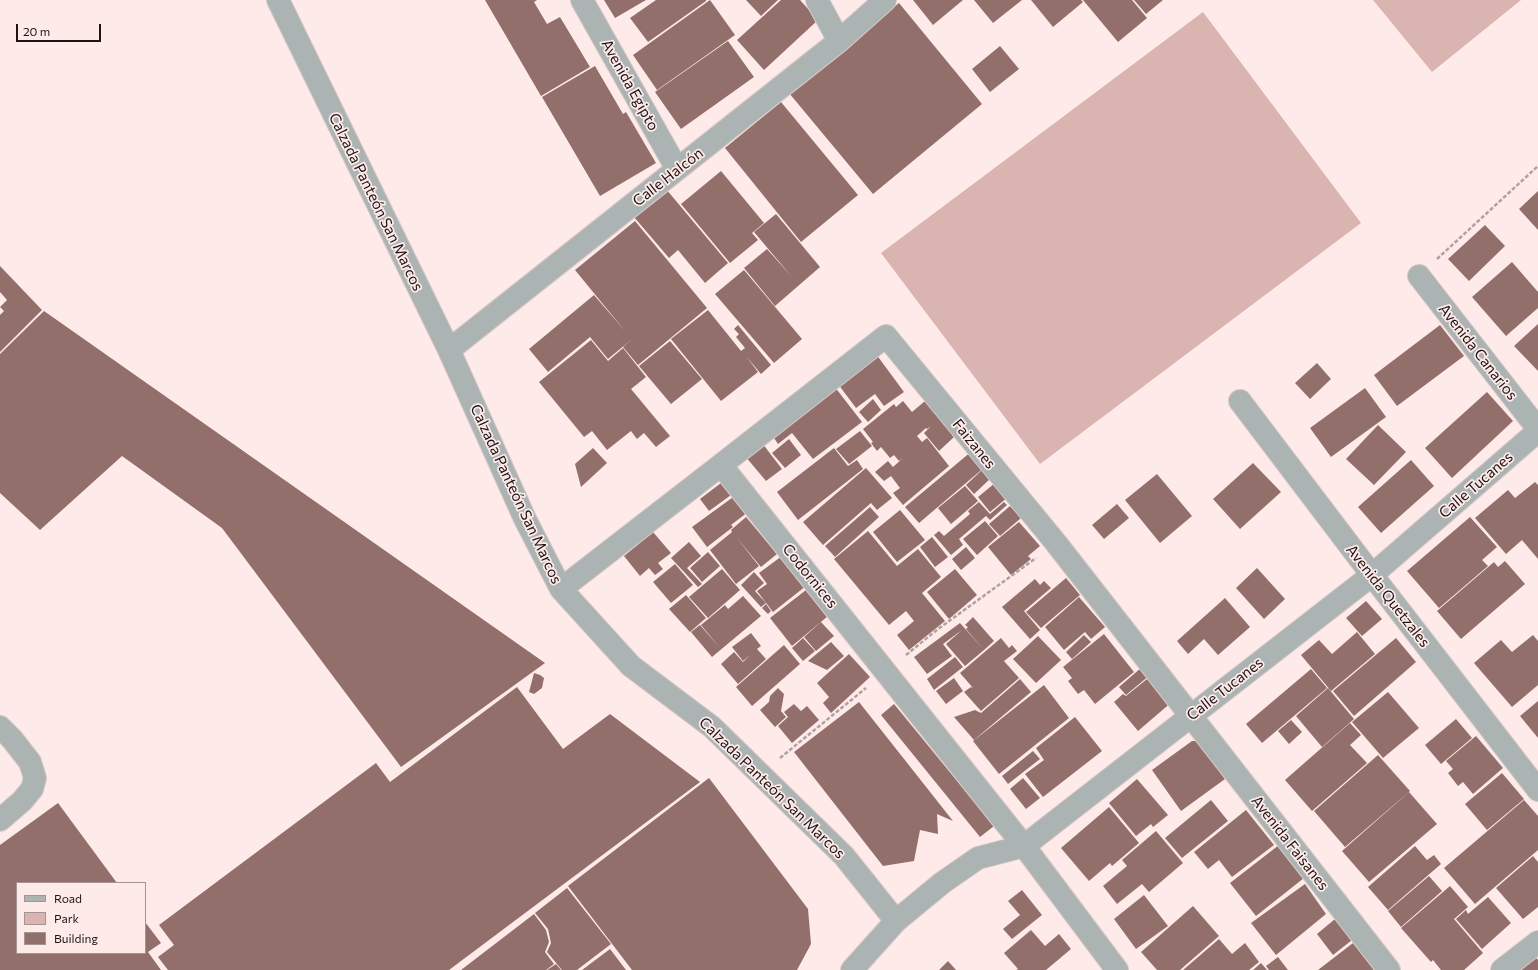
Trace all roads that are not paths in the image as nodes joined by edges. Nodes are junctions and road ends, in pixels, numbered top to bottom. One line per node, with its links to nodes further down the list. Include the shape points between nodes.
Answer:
1 (278, 0): 8 (street, Calzada Panteón San Marcos)
2 (582, 0): 6 (street, Avenida Egipto)
3 (817, 0): 5 (street)
4 (885, 0): 5 (street, Calle Halcón)
5 (839, 41): 6 (street, Calle Halcón)
6 (677, 169): 8 (street, Calle Halcón)
7 (1419, 276): 10 (street, Avenida Canarios)
8 (449, 350): 13 (street, Calzada Panteón San Marcos, via 525,519)
9 (1240, 401): 12 (street, Avenida Quetzales)
10 (1538, 430): 12 (street, Calle Tucanes)
11 (721, 465): 13 (street); 14 (street, Faizanes, via 886,336 1056,543); 18 (street, Codornices)
12 (1372, 575): 14 (street, Calle Tucanes); 16 (street, Avenida Quetzales)
13 (561, 589): 19 (street, Calzada Panteón San Marcos, via 631,666 712,727 844,856)
14 (1191, 716): 18 (street, Calle Tucanes); 23 (street, Avenida Faisanes)
15 (4, 738): 17 (street, via 30,762 35,778 32,789 22,801)
16 (1538, 790)
17 (0, 820)
18 (1024, 846): 19 (street, Calle Tucanes, via 978,858 942,883); 22 (street, Codornices)
19 (896, 921): 21 (street)
20 (1538, 942): 24 (street)
21 (852, 970)
22 (1117, 970)
23 (1389, 970)
24 (1502, 970)

